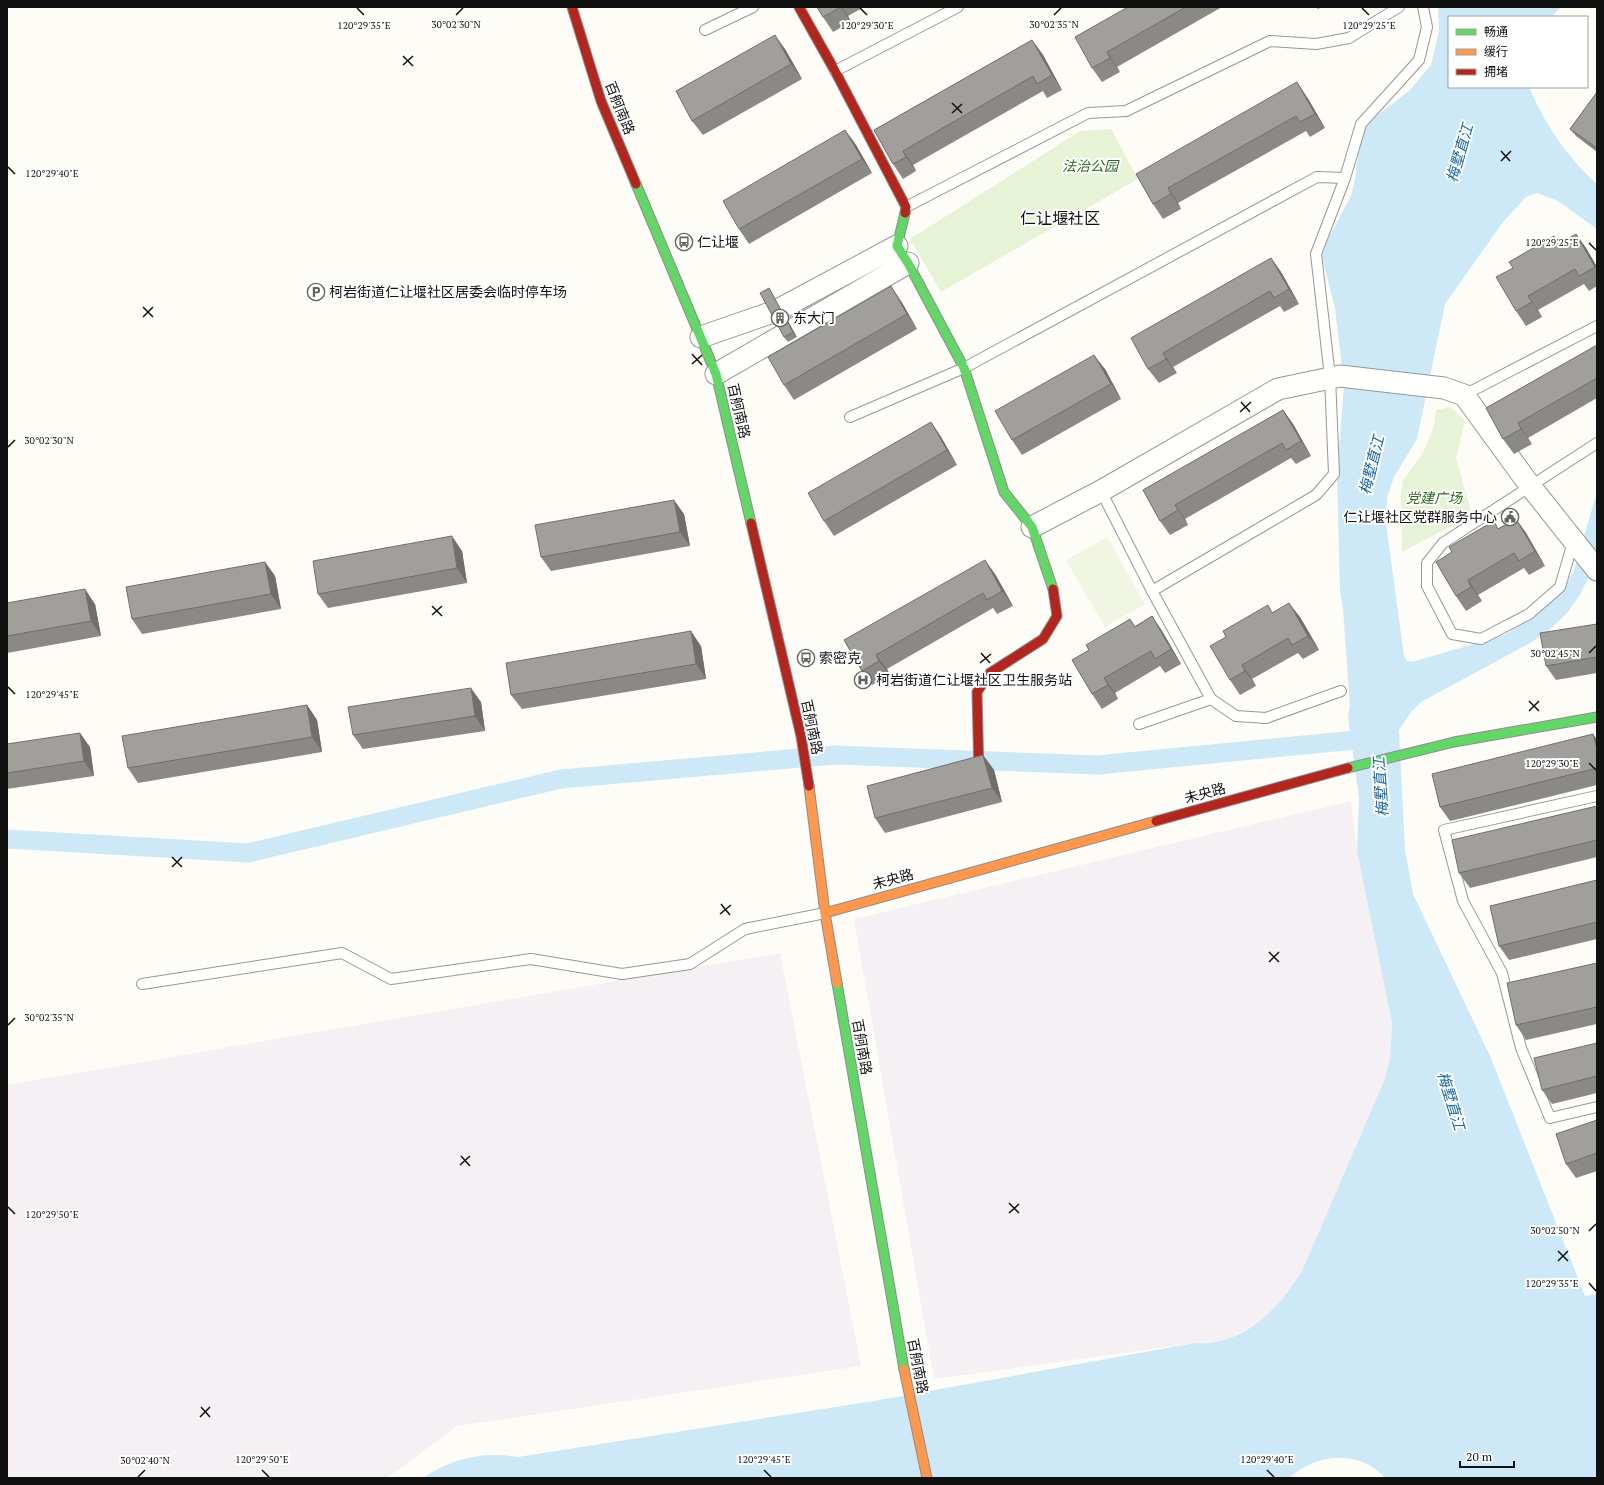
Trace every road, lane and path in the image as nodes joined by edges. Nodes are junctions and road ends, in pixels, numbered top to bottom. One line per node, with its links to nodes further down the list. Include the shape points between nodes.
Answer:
1 (572, 7): 13 (street, 百舸南路, via 601,101)
2 (753, 7): 7 (lane)
3 (799, 7): 8 (street)
4 (958, 7): 8 (lane)
5 (1399, 7): 10 (lane, via 1349,38 1316,44 1270,41 1126,110 1088,113)
6 (1423, 7): 9 (lane, via 1427,27 1419,60 1361,124)
7 (705, 30)
8 (835, 71): 10 (street)
9 (1345, 178): 14 (lane, via 1317,177); 16 (lane, via 1316,254)
10 (906, 207): 11 (street)
11 (902, 254): 13 (street, via 776,311); 14 (street); 15 (street, via 787,331)
12 (1597, 326): 17 (lane)
13 (701, 337): 15 (street, 百舸南路)
14 (964, 368): 18 (lane); 22 (street, via 1004,492)
15 (716, 374): 32 (street, 百舸南路, via 801,736)
16 (1335, 376): 17 (street, via 1444,388); 21 (street, via 1278,389); 25 (lane, via 1334,474 1316,495)
17 (1464, 395): 20 (street)
18 (850, 417)
19 (1597, 443): 20 (lane)
20 (1531, 487): 23 (street); 23 (lane, via 1443,544 1427,563 1426,586 1452,634 1481,639 1529,614 1560,587)
21 (1101, 491): 22 (street); 25 (lane)
22 (1032, 527): 30 (street, via 1053,590 1057,616 1043,639 990,673 978,692)
23 (1575, 545): 24 (street)
24 (1597, 570)
25 (1152, 591): 27 (lane)
26 (1341, 691): 27 (lane, via 1266,718 1236,716)
27 (1211, 699): 29 (lane)
28 (1597, 717): 32 (street, 未央路, via 1454,742 1348,768)
29 (1139, 724)
30 (979, 775)
31 (1597, 796): 34 (lane, via 1444,830 1463,901 1502,973 1521,1048 1550,1118)
32 (825, 913): 33 (lane, via 745,929 690,964 622,974 531,959 391,978 342,953); 35 (street, 百舸南路, via 904,1371)
33 (142, 984)
34 (1597, 1107)
35 (927, 1478)

